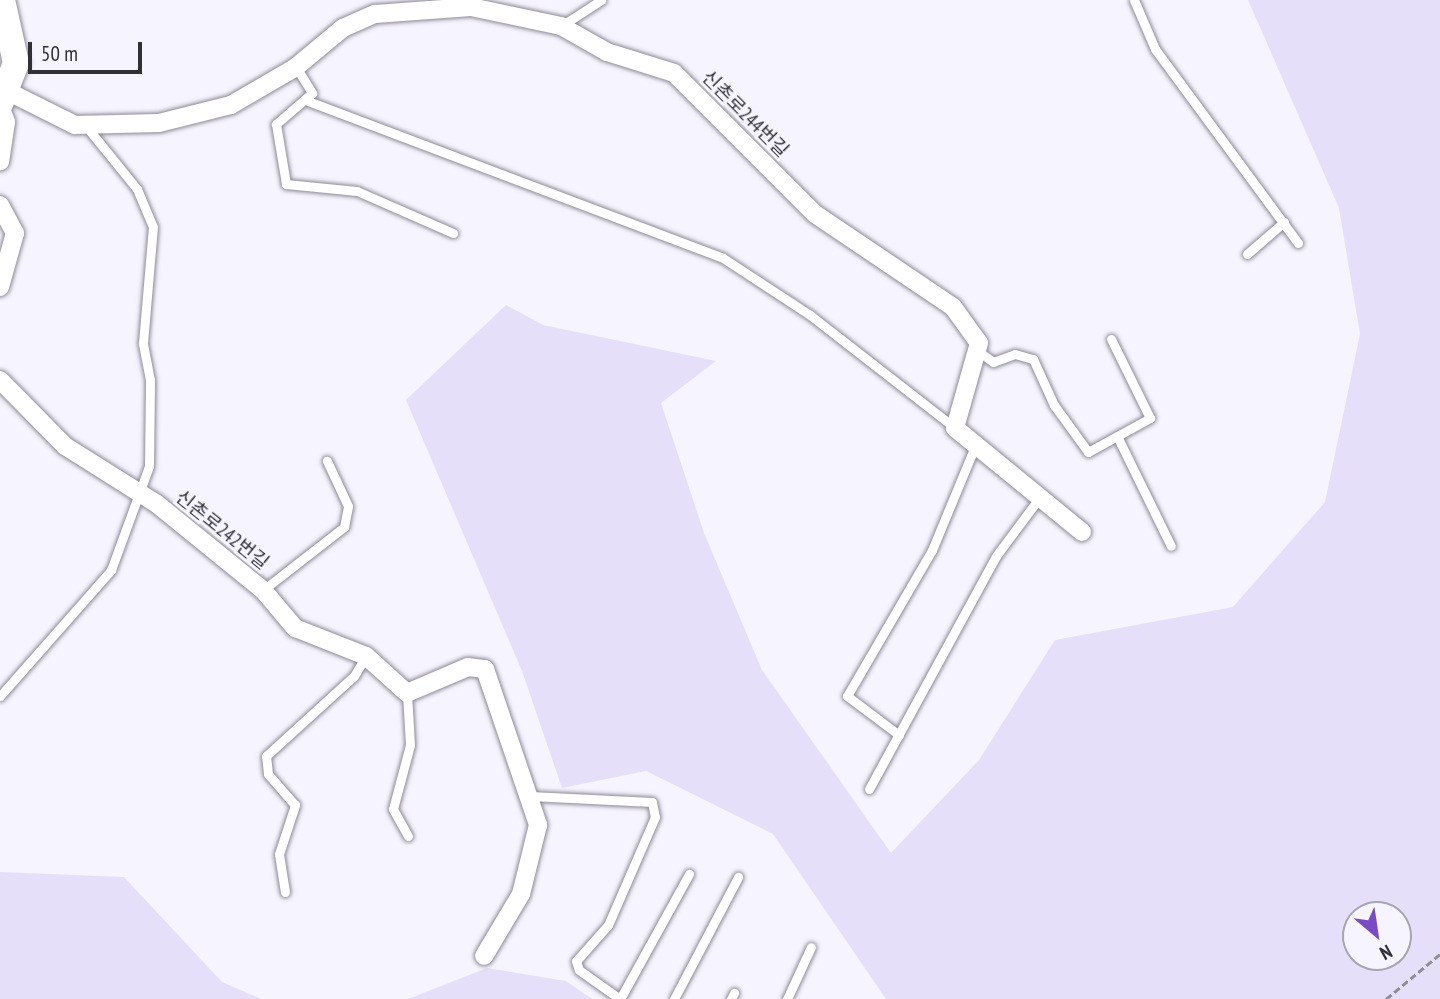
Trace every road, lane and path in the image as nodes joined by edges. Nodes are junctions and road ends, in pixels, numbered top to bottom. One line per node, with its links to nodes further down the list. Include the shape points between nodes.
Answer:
1 (2, 0): 6 (street, via 16,63)
2 (601, 0): 4 (lane)
3 (1134, 0): 11 (lane, via 1155,50)
4 (561, 26): 5 (street, 신촌로244번길, via 471,7 396,11 356,20); 17 (street, 신촌로244번길, via 607,52 674,73 815,214 953,307)
5 (296, 66): 7 (lane, via 310,84); 8 (street, 신촌로244번길, via 217,110 159,123)
6 (3, 101): 8 (street, 신촌로244번길); 9 (street, via 6,122)
7 (308, 101): 12 (lane, via 276,124 286,184 357,191); 19 (lane, via 723,258 810,315)
8 (86, 127): 23 (lane, via 137,189 153,227 143,343 152,440 149,466)
9 (0, 162)
10 (0, 205): 15 (street, via 15,233)
11 (1284, 222): 13 (lane); 14 (lane)
12 (453, 233)
13 (1298, 243)
14 (1247, 254)
15 (0, 287)
16 (1111, 340): 20 (lane, via 1149,408 1143,424)
17 (978, 351): 19 (street); 20 (lane, via 993,362 1015,354 1033,359 1080,449 1088,452)
18 (0, 380): 23 (street, 신촌로242번길, via 65,446)
19 (955, 428): 21 (street)
20 (1118, 438): 26 (lane)
21 (975, 446): 24 (street); 31 (lane, via 932,550 848,696)
22 (327, 461): 27 (lane, via 348,506 344,527)
23 (134, 492): 27 (street, 신촌로242번길); 30 (lane, via 111,570)
24 (1040, 497): 25 (street); 31 (lane, via 996,556)
25 (1082, 531)
26 (1171, 546)
27 (263, 590): 28 (street, 신촌로242번길, via 295,628)
28 (366, 656): 29 (street, 신촌로242번길); 37 (lane, via 354,676 266,756 268,774 295,806 279,854)
29 (407, 693): 33 (street, via 468,667 485,669 508,750); 34 (lane, via 410,745 393,809)
30 (0, 696)
31 (899, 735): 32 (lane)
32 (869, 789)
33 (530, 796): 40 (street, via 538,825 532,861 521,894); 41 (lane, via 652,802 654,817 608,925 576,961 579,970)
34 (408, 836)
35 (689, 874): 41 (lane)
36 (738, 877): 42 (lane)
37 (285, 892)
38 (811, 947): 43 (lane)
39 (1440, 954): 44 (path)
40 (484, 956)
41 (620, 999)
42 (674, 999)
43 (787, 999)
44 (1386, 999)

